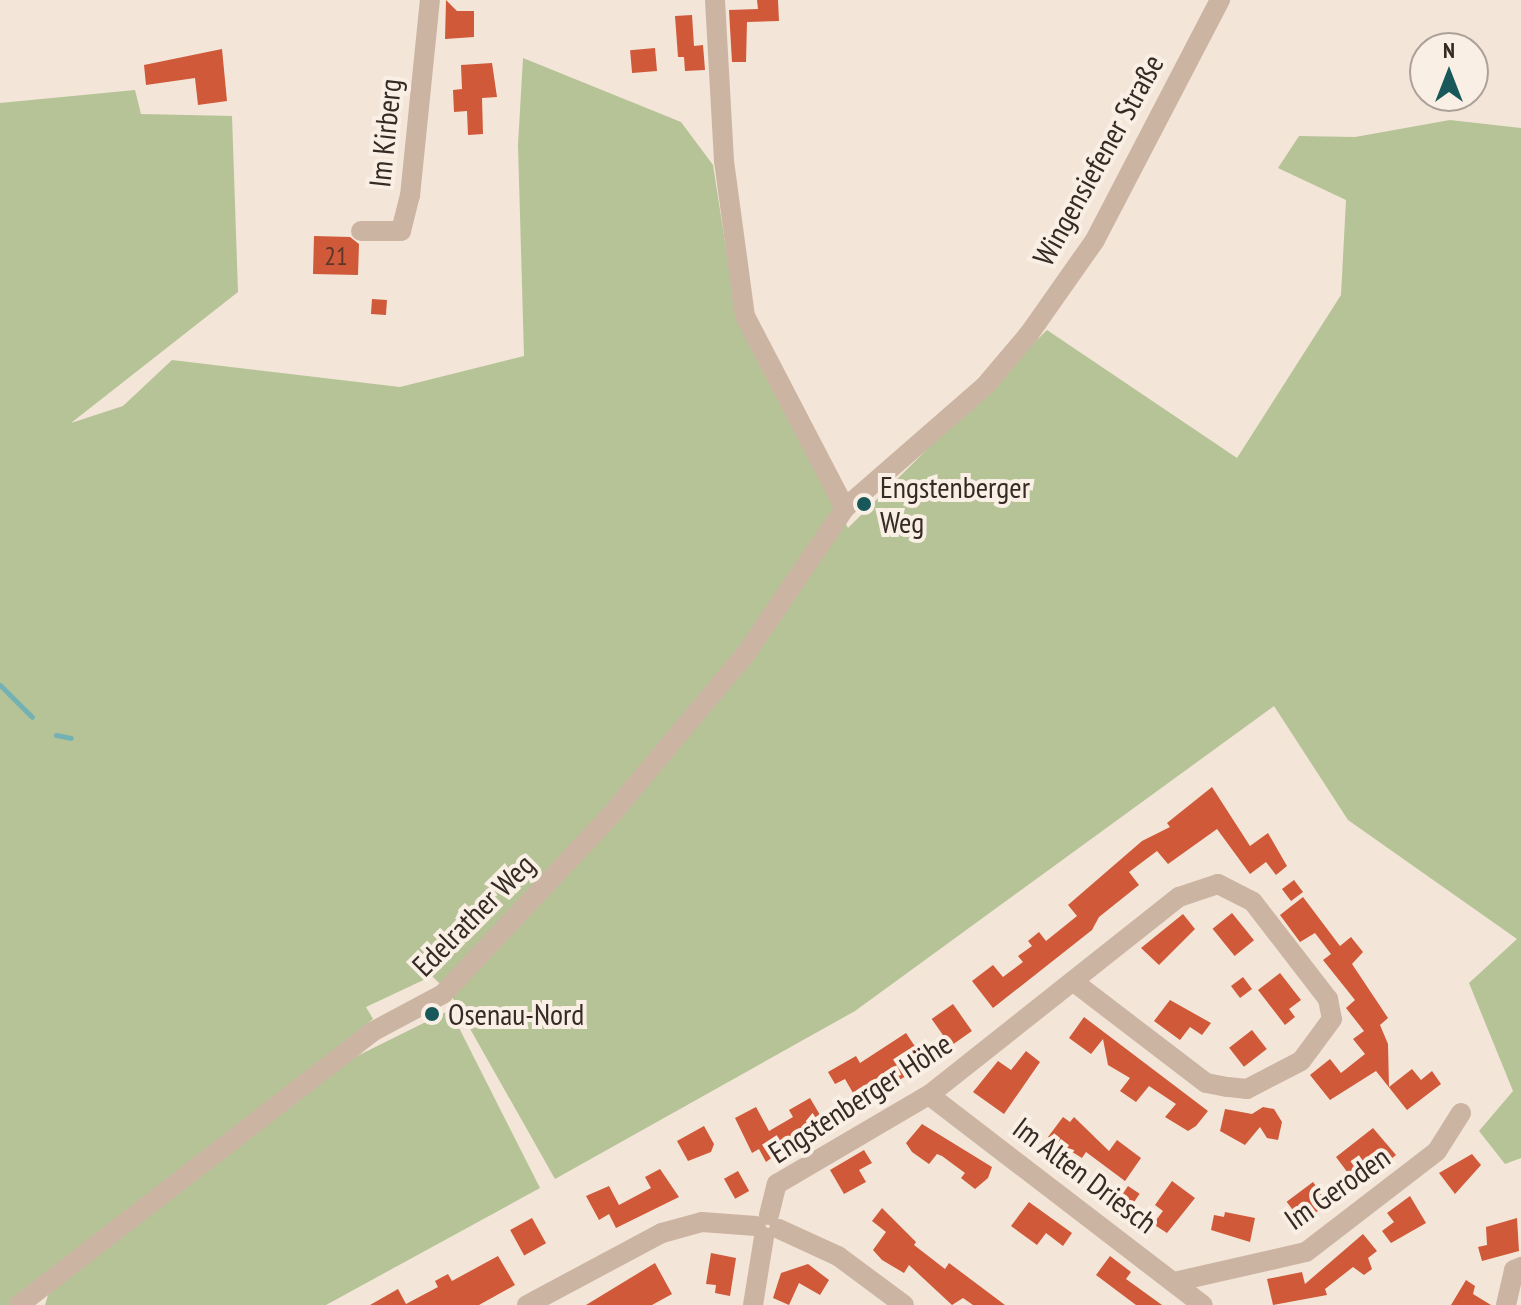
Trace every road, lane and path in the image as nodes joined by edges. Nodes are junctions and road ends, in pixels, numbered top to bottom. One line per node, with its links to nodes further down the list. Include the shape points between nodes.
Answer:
1 (430, 0): 4 (street, Im Kirberg, via 410,196 401,231)
2 (715, 0): 5 (street, via 724,161 745,316)
3 (1220, 0): 5 (street, Wingensiefener Straße, via 1095,240 1029,334 985,386)
4 (361, 231)
5 (845, 508): 13 (street, Edelrather Weg, via 735,666 611,815 453,985 372,1032)
6 (1074, 982): 6 (street, Engstenberger Höhe, via 1179,897 1218,884 1253,902 1328,999 1332,1019 1301,1061 1247,1089 1227,1087 1206,1083); 7 (street, Engstenberger Höhe)
7 (929, 1095): 9 (street, Engstenberger Höhe, via 777,1184); 11 (street, Im Alten Driesch)
8 (1461, 1113): 11 (street, Im Geroden, via 1437,1151 1306,1252)
9 (767, 1227): 12 (street, via 702,1222 662,1233); 15 (street, Engstenberger Höhe); 16 (street, via 803,1236)
10 (1521, 1267): 18 (street, via 1514,1270)
11 (1174, 1282): 17 (street, Im Alten Driesch)
12 (561, 1295): 14 (street)
13 (19, 1305)
14 (527, 1305)
15 (753, 1305)
16 (904, 1305)
17 (1203, 1305)
18 (1506, 1305)

